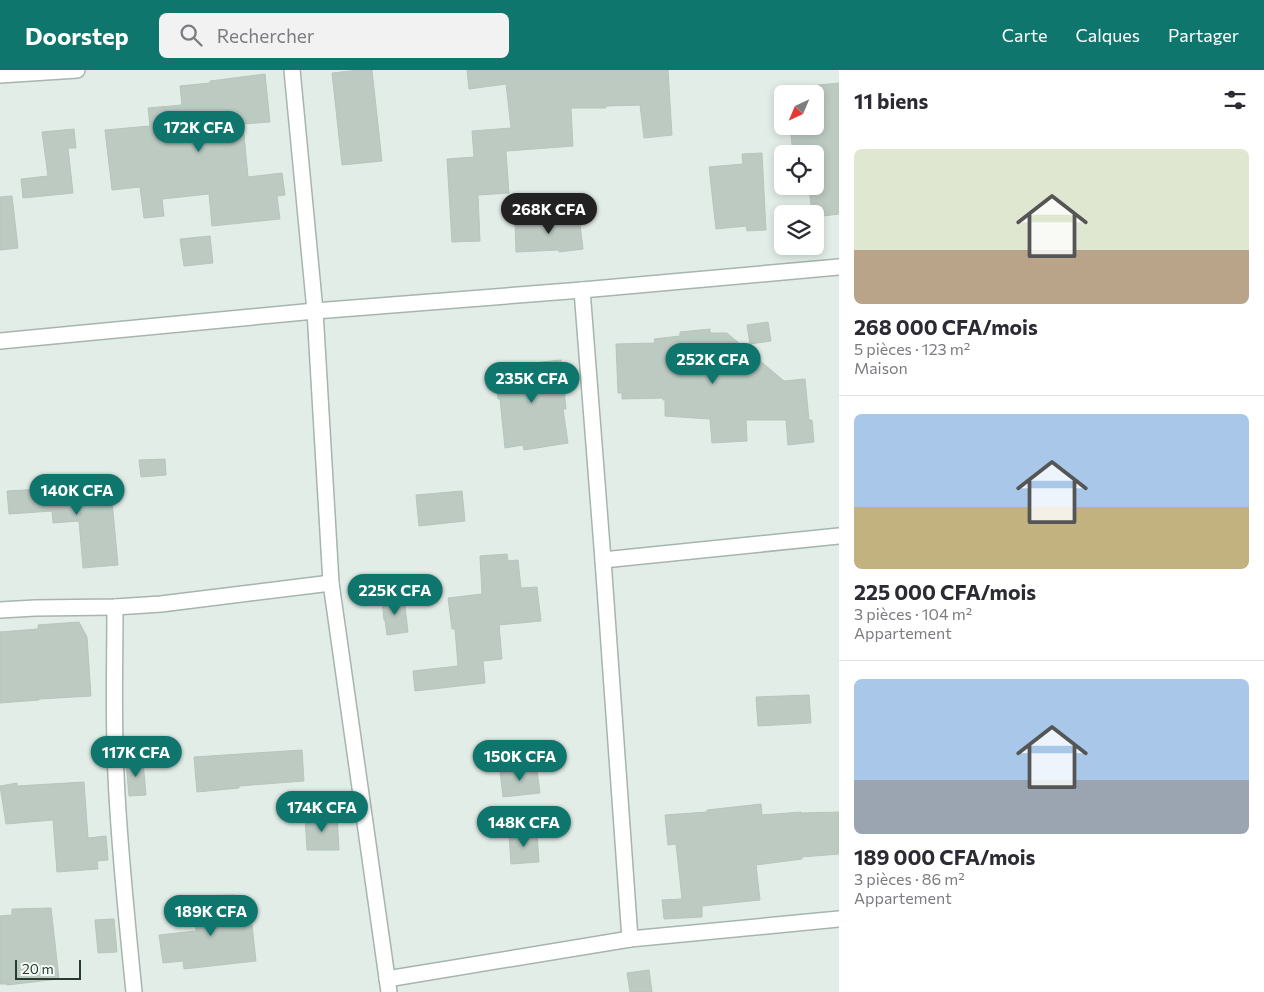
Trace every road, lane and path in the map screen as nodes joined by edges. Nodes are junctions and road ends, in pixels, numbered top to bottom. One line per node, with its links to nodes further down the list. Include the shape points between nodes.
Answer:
1 (77, 70): 3 (street)
2 (292, 70): 6 (street)
3 (0, 75)
4 (839, 267): 5 (street)
5 (582, 290): 6 (street); 9 (street)
6 (314, 311): 7 (street); 10 (street)
7 (0, 341)
8 (839, 536): 9 (street)
9 (603, 560): 14 (street)
10 (331, 583): 11 (street); 15 (street)
11 (115, 607): 12 (street); 16 (street, via 117,808)
12 (0, 610)
13 (839, 919): 14 (street)
14 (630, 939): 15 (street)
15 (388, 986)
16 (134, 992)

